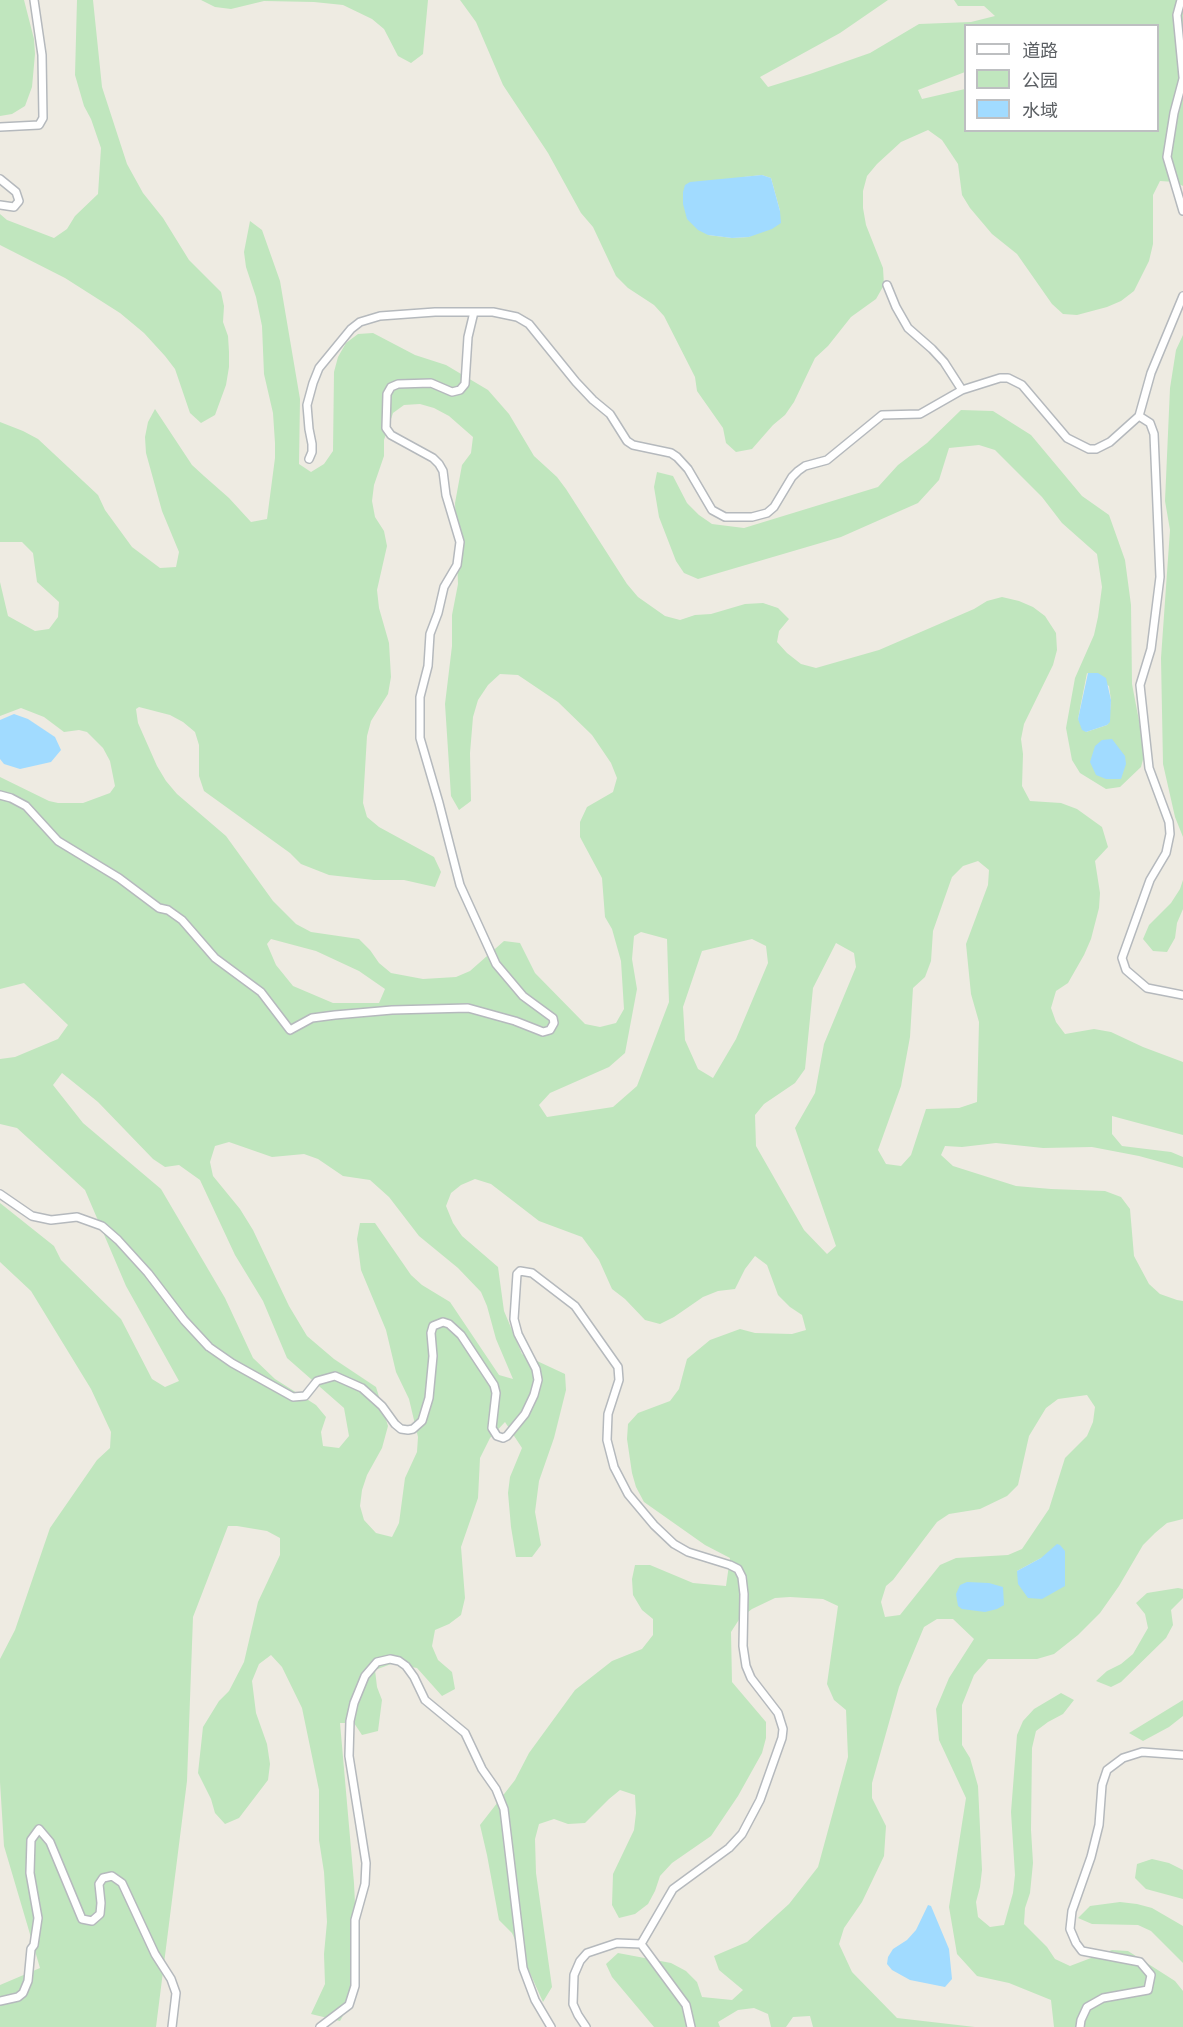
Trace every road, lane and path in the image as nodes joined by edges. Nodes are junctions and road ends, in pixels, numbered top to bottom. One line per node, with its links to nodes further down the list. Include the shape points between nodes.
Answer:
1 (34, 0): 4 (street, via 42,54 44,118 39,125)
2 (1180, 0): 3 (street, via 1177,15)
3 (1183, 78): 7 (street, via 1167,157)
4 (0, 127)
5 (0, 179): 6 (street, via 16,192 19,201 14,207)
6 (0, 205)
7 (1183, 211)
8 (887, 285): 11 (street, via 908,328 938,355)
9 (1183, 296): 12 (street)
10 (474, 312): 11 (street, via 517,317 530,324 576,382 610,414 627,441 677,457 712,510 725,517 767,513 798,471 827,460 882,415 920,414); 13 (street, via 381,316 351,329 319,368 313,383 308,405 312,444); 14 (street, via 465,384 452,392 431,383 391,387 387,394 386,428 439,464 460,542 457,565 444,587 430,634 419,730 460,885 496,964 522,996 554,1018 550,1030 543,1032 468,1008 335,1015 312,1018 290,1030 261,992 215,958 182,920 159,909 119,878 58,841 26,806)
11 (962, 390): 12 (street, via 1008,378 1022,385 1067,438 1089,449 1110,442)
12 (1139, 416): 15 (street, via 1150,423 1154,434 1160,577 1151,649 1140,685 1149,768 1170,834 1166,853 1150,880 1122,958 1126,970 1148,988)
13 (309, 459)
14 (0, 795)
15 (1183, 995)
16 (0, 1194): 18 (street, via 32,1216 51,1220 77,1217 102,1226 148,1273 209,1347 232,1363 293,1397 305,1396 316,1381 335,1376 362,1388 401,1429 413,1429 422,1421 429,1398 431,1333 433,1326 443,1322 461,1335 494,1385 492,1428 496,1436 507,1436 525,1414 538,1380 514,1319 517,1274 532,1273 575,1306 618,1366 619,1380 608,1414 607,1440 614,1467 628,1494 674,1544 738,1569 744,1594 746,1666 778,1713 783,1729 760,1800 742,1834 673,1889)
17 (1183, 1755): 25 (street, via 1142,1752 1123,1758 1107,1770 1102,1785 1100,1825 1072,1911 1070,1929 1082,1950 1140,1962 1151,1975 1148,1990 1103,1998 1087,2007)
18 (642, 1944): 23 (street, via 617,1943 587,1953 580,1961 574,1975 573,2004); 24 (street, via 686,2005)
19 (0, 2001): 20 (street, via 18,1997 28,1980 38,1918 30,1873 31,1840 39,1829 50,1842 82,1919 92,1921 100,1914 99,1884 103,1878 112,1876 122,1883 176,1992)
20 (172, 2027)
21 (320, 2027): 22 (street, via 349,2005 355,1986 355,1920 366,1863 349,1756 350,1721 365,1676 377,1662 390,1659 406,1666 425,1700 465,1733 496,1789 504,1809 523,1968)
22 (551, 2027)
23 (586, 2027)
24 (691, 2027)
25 (1080, 2027)

